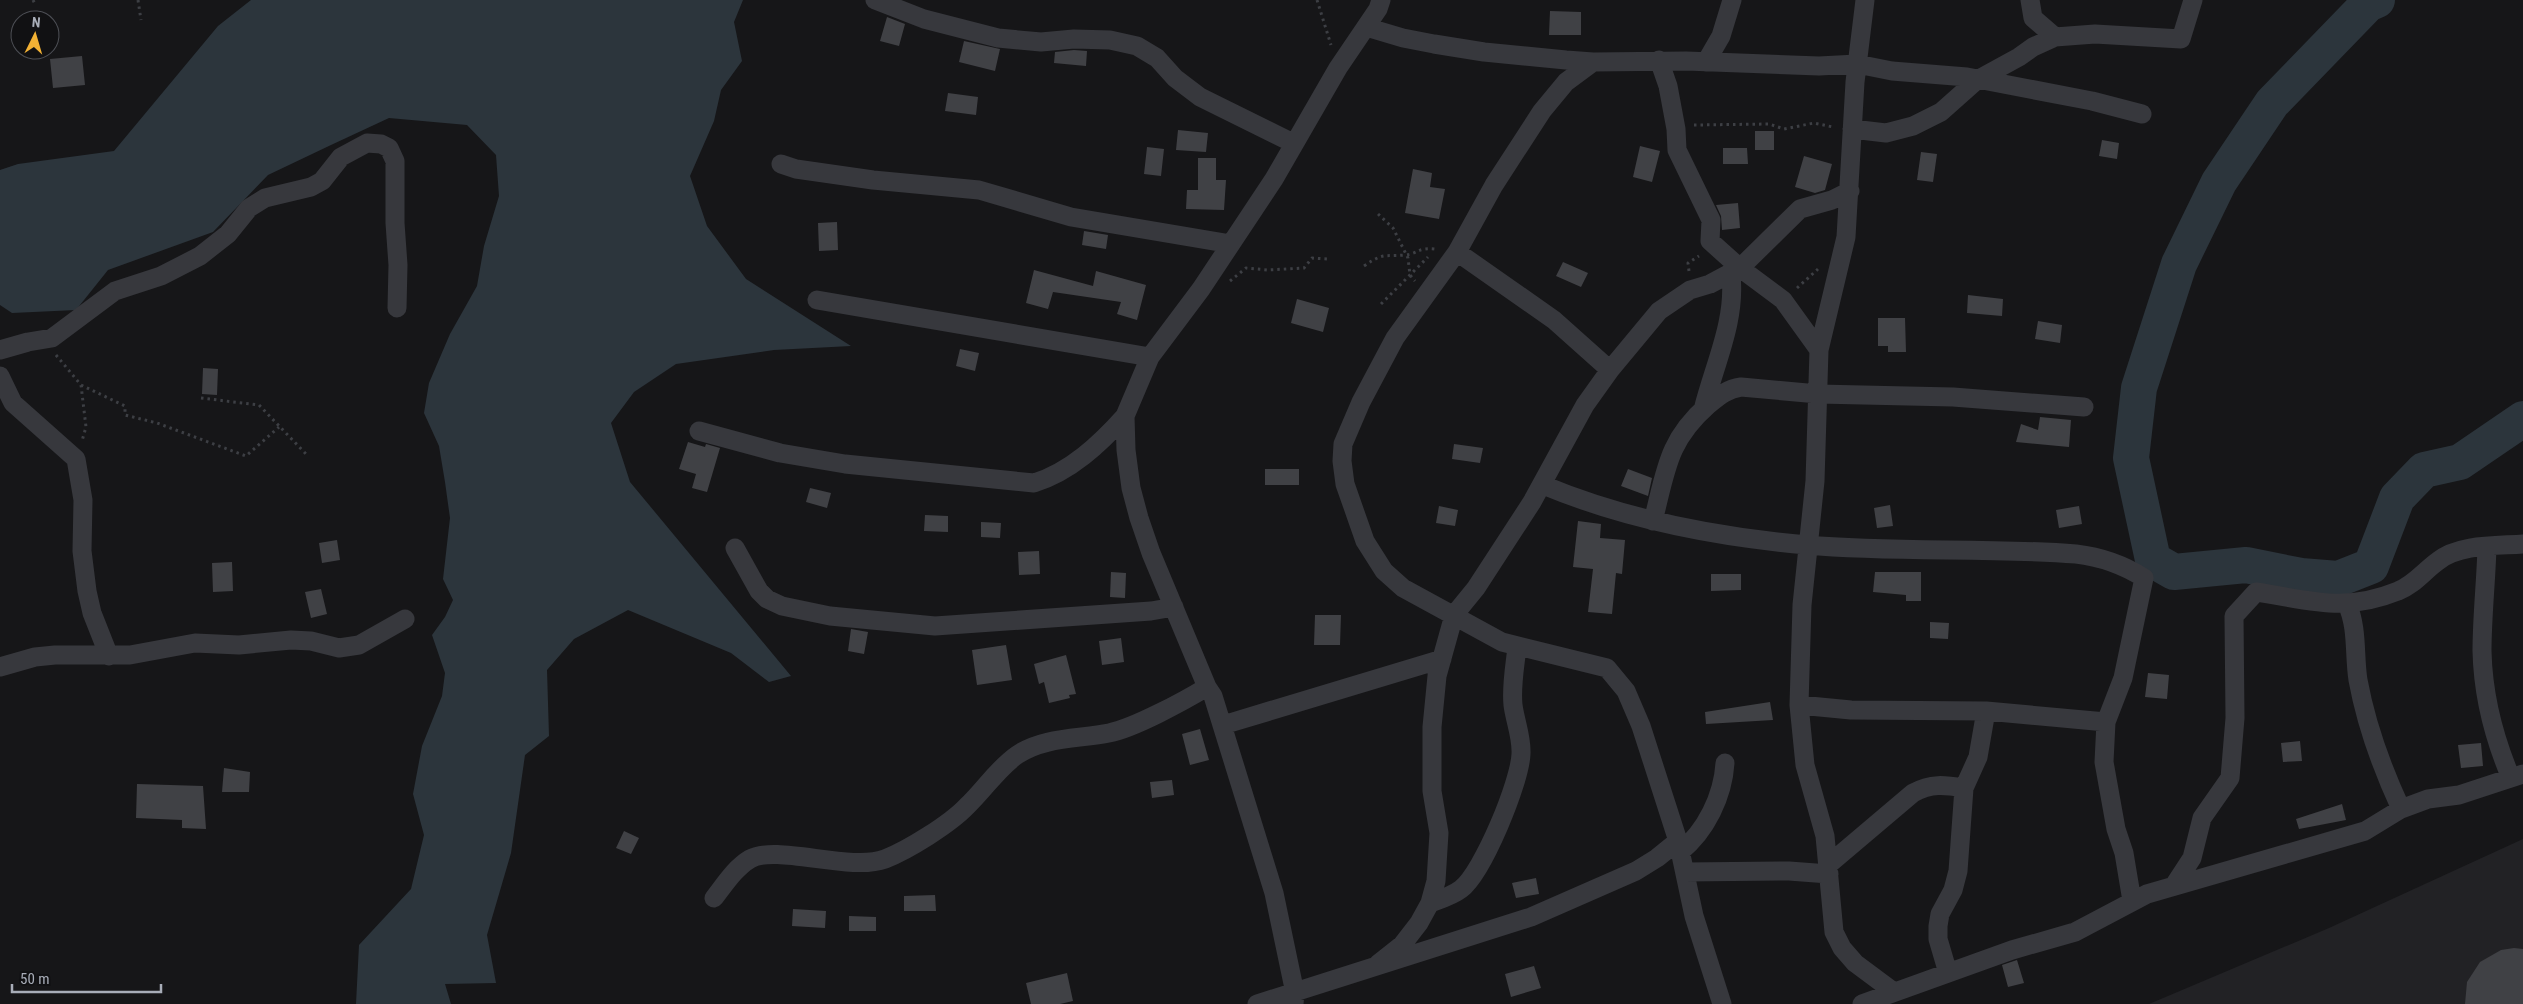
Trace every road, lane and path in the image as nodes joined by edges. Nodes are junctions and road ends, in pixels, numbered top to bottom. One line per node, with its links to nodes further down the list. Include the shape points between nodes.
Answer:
1 (138, 0): 9 (path)
2 (875, 0): 21 (street, via 924,19 998,38 1041,42 1110,40 1137,46 1157,58 1175,78 1200,97)
3 (1317, 0): 16 (path)
4 (1381, 0): 10 (street)
5 (1732, 0): 14 (street, via 1721,36)
6 (1865, 0): 15 (street)
7 (2030, 0): 11 (street, via 2033,18)
8 (2193, 0): 11 (street, via 2180,39 2096,34)
9 (140, 20)
10 (1366, 27): 13 (street, via 1403,38 1476,50); 16 (street)
11 (2055, 37): 17 (street, via 2033,46)
12 (1659, 60): 13 (street); 14 (street); 19 (street, via 1668,86)
13 (1593, 62): 28 (street, via 1566,82 1547,104 1494,185)
14 (1706, 62): 15 (street)
15 (1857, 64): 17 (street); 20 (street)
16 (1338, 68): 21 (street)
17 (1977, 80): 18 (street, via 2092,101); 20 (street, via 1941,112 1913,126 1886,133)
18 (2142, 114)
19 (1676, 129): 20 (path, via 1687,125 1769,124 1784,129 1814,123); 25 (street, via 1677,150 1711,220)
20 (1845, 129): 23 (street)
21 (1293, 143): 26 (street, via 1274,179)
22 (781, 164): 26 (street, via 873,180 979,190 1071,218)
23 (1850, 191): 33 (street, via 1800,209); 42 (street, via 1846,237)
24 (1378, 214): 29 (path, via 1393,228)
25 (1710, 241): 33 (street); 35 (path, via 1710,249 1688,262)
26 (1231, 244): 34 (street)
27 (1435, 249): 29 (path, via 1422,248)
28 (1456, 252): 36 (street); 44 (street, via 1554,320)
29 (1407, 255): 32 (path, via 1382,255); 36 (path, via 1410,275)
30 (1327, 259): 34 (path, via 1312,258 1304,268 1246,268 1225,286)
31 (1822, 264): 38 (path)
32 (1364, 266)
33 (1735, 271): 35 (street); 38 (street); 50 (street, via 1726,334)
34 (1201, 289): 43 (street)
35 (1690, 290): 44 (street, via 1659,311)
36 (1427, 294): 64 (street, via 1395,338 1361,402 1343,444 1342,460 1345,484 1365,542 1384,571 1403,588)
37 (817, 300): 43 (street)
38 (1783, 300): 42 (street)
39 (397, 308): 40 (street, via 395,161 390,148 367,143 341,157 322,181 311,187 265,198 250,208 228,234 200,256 161,276 114,291 52,338)
40 (0, 350)
41 (52, 350): 46 (path)
42 (1819, 350): 47 (street)
43 (1150, 357): 51 (street)
44 (1610, 370): 56 (street, via 1585,406)
45 (0, 376): 55 (street, via 13,403)
46 (81, 384): 52 (path, via 125,406 125,415 157,423 246,456); 55 (path, via 86,427)
47 (1818, 394): 49 (street, via 1953,397); 50 (street, via 1741,387 1730,389); 59 (street, via 1815,481)
48 (201, 398): 52 (path, via 259,405)
49 (2084, 406)
50 (1703, 410): 57 (street, via 1681,434 1671,452)
51 (1125, 416): 53 (street, via 1108,435 1074,462 1051,478 1034,483 845,464 780,453); 63 (street, via 1131,488)
52 (279, 427): 54 (path)
53 (699, 431)
54 (306, 454)
55 (76, 459): 67 (street, via 83,500 82,551 87,591)
56 (1542, 485): 57 (street, via 1600,507); 64 (street, via 1476,588)
57 (1653, 521): 59 (street, via 1717,535)
58 (2523, 544): 60 (street)
59 (1808, 545): 71 (street, via 1802,606); 73 (street, via 2034,551 2098,557 2122,564 2144,578 2123,678)
60 (2487, 547): 62 (street, via 2454,553 2439,560 2400,591); 76 (street, via 2482,633 2484,680 2492,726)
61 (735, 548): 63 (street, via 759,590 768,599 782,606 830,616 934,626)
62 (2347, 604): 78 (street, via 2354,628 2362,697 2385,772); 82 (street, via 2323,604 2256,592 2234,616 2235,718 2230,778 2202,818 2192,858)
63 (1174, 607): 70 (street)
64 (1454, 615): 66 (street, via 1481,633); 68 (street)
65 (405, 619): 67 (street, via 359,645 339,648 291,640 239,645 195,643 154,652)
66 (1517, 647): 79 (street, via 1607,668 1626,691 1641,726); 85 (street, via 1513,702 1521,755 1516,782 1476,871 1462,889)
67 (109, 656): 69 (street, via 34,657)
68 (1442, 658): 74 (street); 85 (street, via 1432,727 1432,791 1439,833 1436,881)
69 (0, 667)
70 (1207, 687): 74 (street); 83 (street, via 1110,733 1050,742 1017,755 956,817 884,859 864,863 774,855 752,858)
71 (1799, 705): 72 (street, via 1851,710); 80 (street, via 1805,765 1819,811)
72 (1986, 711): 73 (street); 77 (street, via 1978,757)
73 (2106, 722): 84 (street, via 2104,762 2107,786)
74 (1222, 725): 89 (street, via 1274,893)
75 (1725, 763): 79 (street, via 1724,780 1712,810 1692,842)
76 (2517, 776): 78 (street, via 2459,795 2428,799)
77 (1964, 788): 80 (street, via 1935,785 1913,793); 87 (street, via 1958,871 1938,926 1939,947)
78 (2401, 808): 82 (street, via 2366,831)
79 (1679, 846): 81 (street); 86 (street, via 1636,872 1563,904 1460,941)
80 (1829, 870): 81 (street); 88 (street, via 1834,932 1842,948)
81 (1685, 872): 91 (street, via 1694,916)
82 (2175, 884): 84 (street)
83 (714, 898)
84 (2132, 901): 87 (street, via 2075,932)
85 (1430, 903): 86 (street, via 1402,945)
86 (1378, 964): 89 (street)
87 (1948, 973): 88 (street)
88 (1894, 992): 92 (street)
89 (1294, 998): 90 (street)
90 (1257, 1004)
91 (1722, 1004)
92 (1862, 1004)

